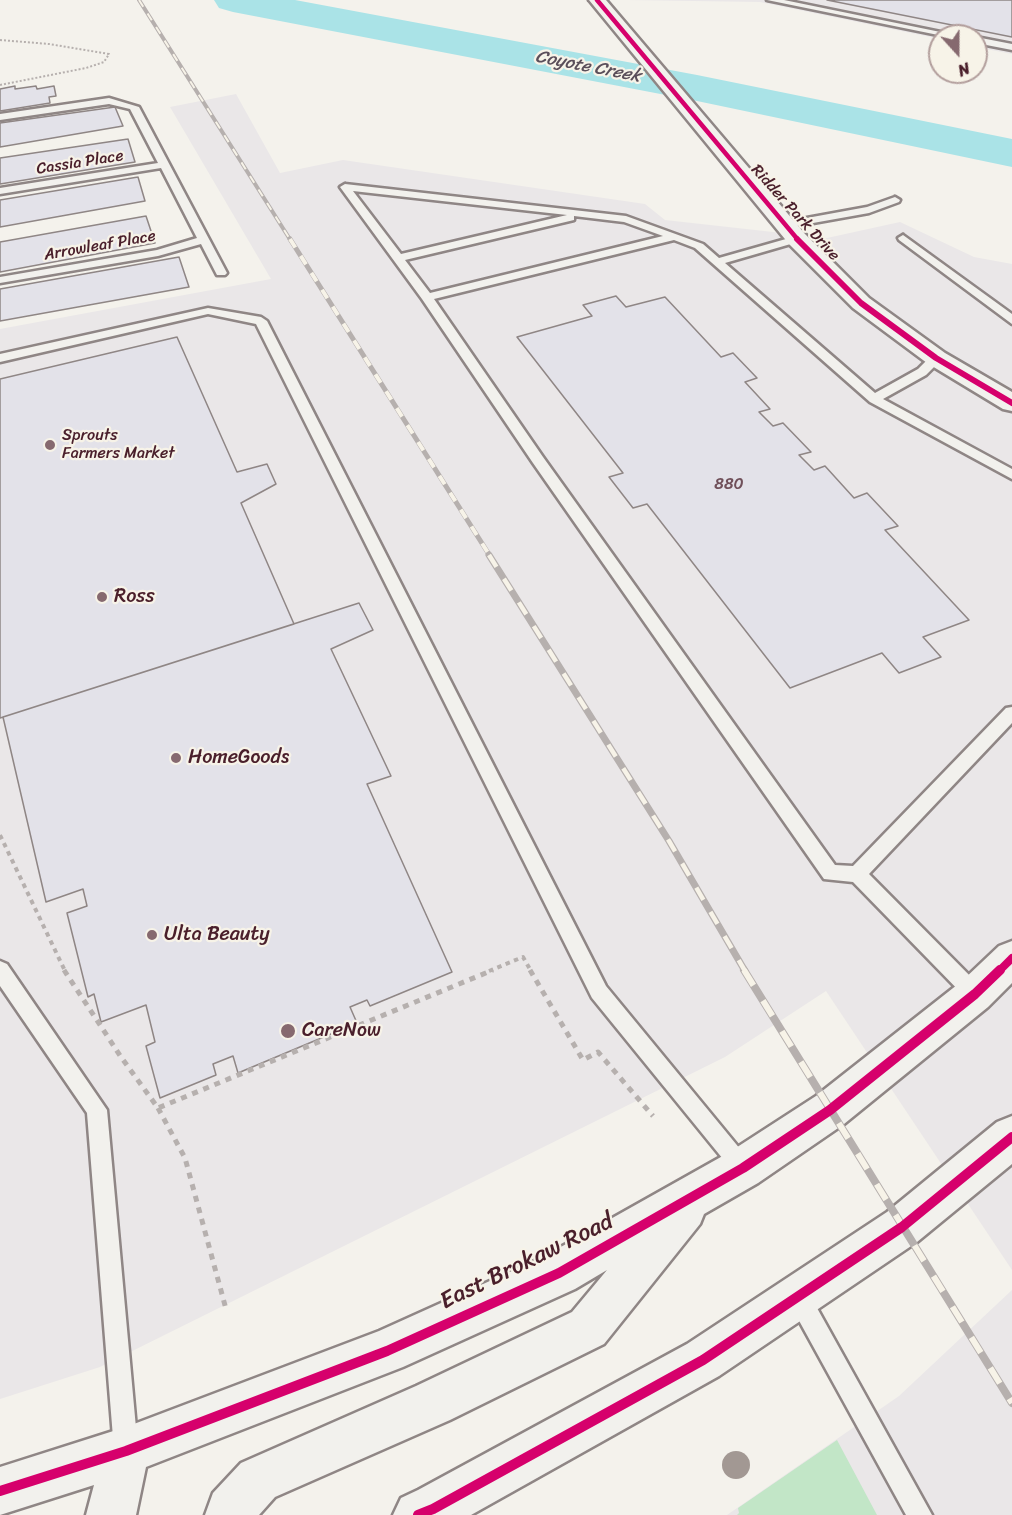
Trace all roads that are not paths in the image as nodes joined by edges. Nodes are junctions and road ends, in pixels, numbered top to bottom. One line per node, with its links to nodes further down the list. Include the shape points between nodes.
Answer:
1 (597, 0): 11 (main road, Ridder Park Drive)
2 (771, 0): 3 (lane)
3 (928, 31)
4 (988, 42): 5 (lane)
5 (1012, 47)
6 (0, 117): 7 (lane, via 109,101 134,107)
7 (164, 165): 8 (lane, Cassia Place); 14 (lane)
8 (0, 191)
9 (895, 200): 11 (lane)
10 (583, 214): 12 (lane, via 626,219); 15 (lane); 15 (lane, via 345,187)
11 (791, 232): 16 (lane); 21 (main road, Ridder Park Drive, via 861,303)
12 (674, 237): 16 (lane, via 699,246); 19 (lane)
13 (903, 238): 20 (lane)
14 (204, 240): 17 (lane); 18 (lane, Arrowleaf Place)
15 (398, 258): 19 (lane)
16 (717, 262): 24 (lane)
17 (221, 273)
18 (0, 280)
19 (427, 297): 27 (lane, via 830,873)
20 (1012, 320)
21 (936, 357): 23 (main road, Ridder Park Drive); 24 (lane, via 922,372)
22 (0, 358): 32 (lane, via 208,311 261,321 599,992)
23 (1008, 395)
24 (874, 399): 25 (lane)
25 (1012, 475)
26 (1012, 713): 27 (lane)
27 (857, 874): 30 (lane)
28 (1012, 958): 30 (main road, East Brokaw Road)
29 (0, 970): 35 (lane, via 97,1110)
30 (975, 994): 32 (main road, East Brokaw Road, via 830,1110)
31 (1012, 1137): 34 (main road, via 902,1227)
32 (743, 1168): 33 (main road, East Brokaw Road)
33 (696, 1196): 35 (main road, East Brokaw Road, via 559,1273 398,1346); 38 (main road, via 588,1328 433,1403 258,1480 230,1510)
34 (799, 1298): 39 (main road, via 703,1360); 40 (lane)
35 (126, 1451): 36 (main road, East Brokaw Road); 37 (main road)
36 (0, 1491)
37 (111, 1515)
38 (230, 1515)
39 (418, 1515)
40 (920, 1515)

